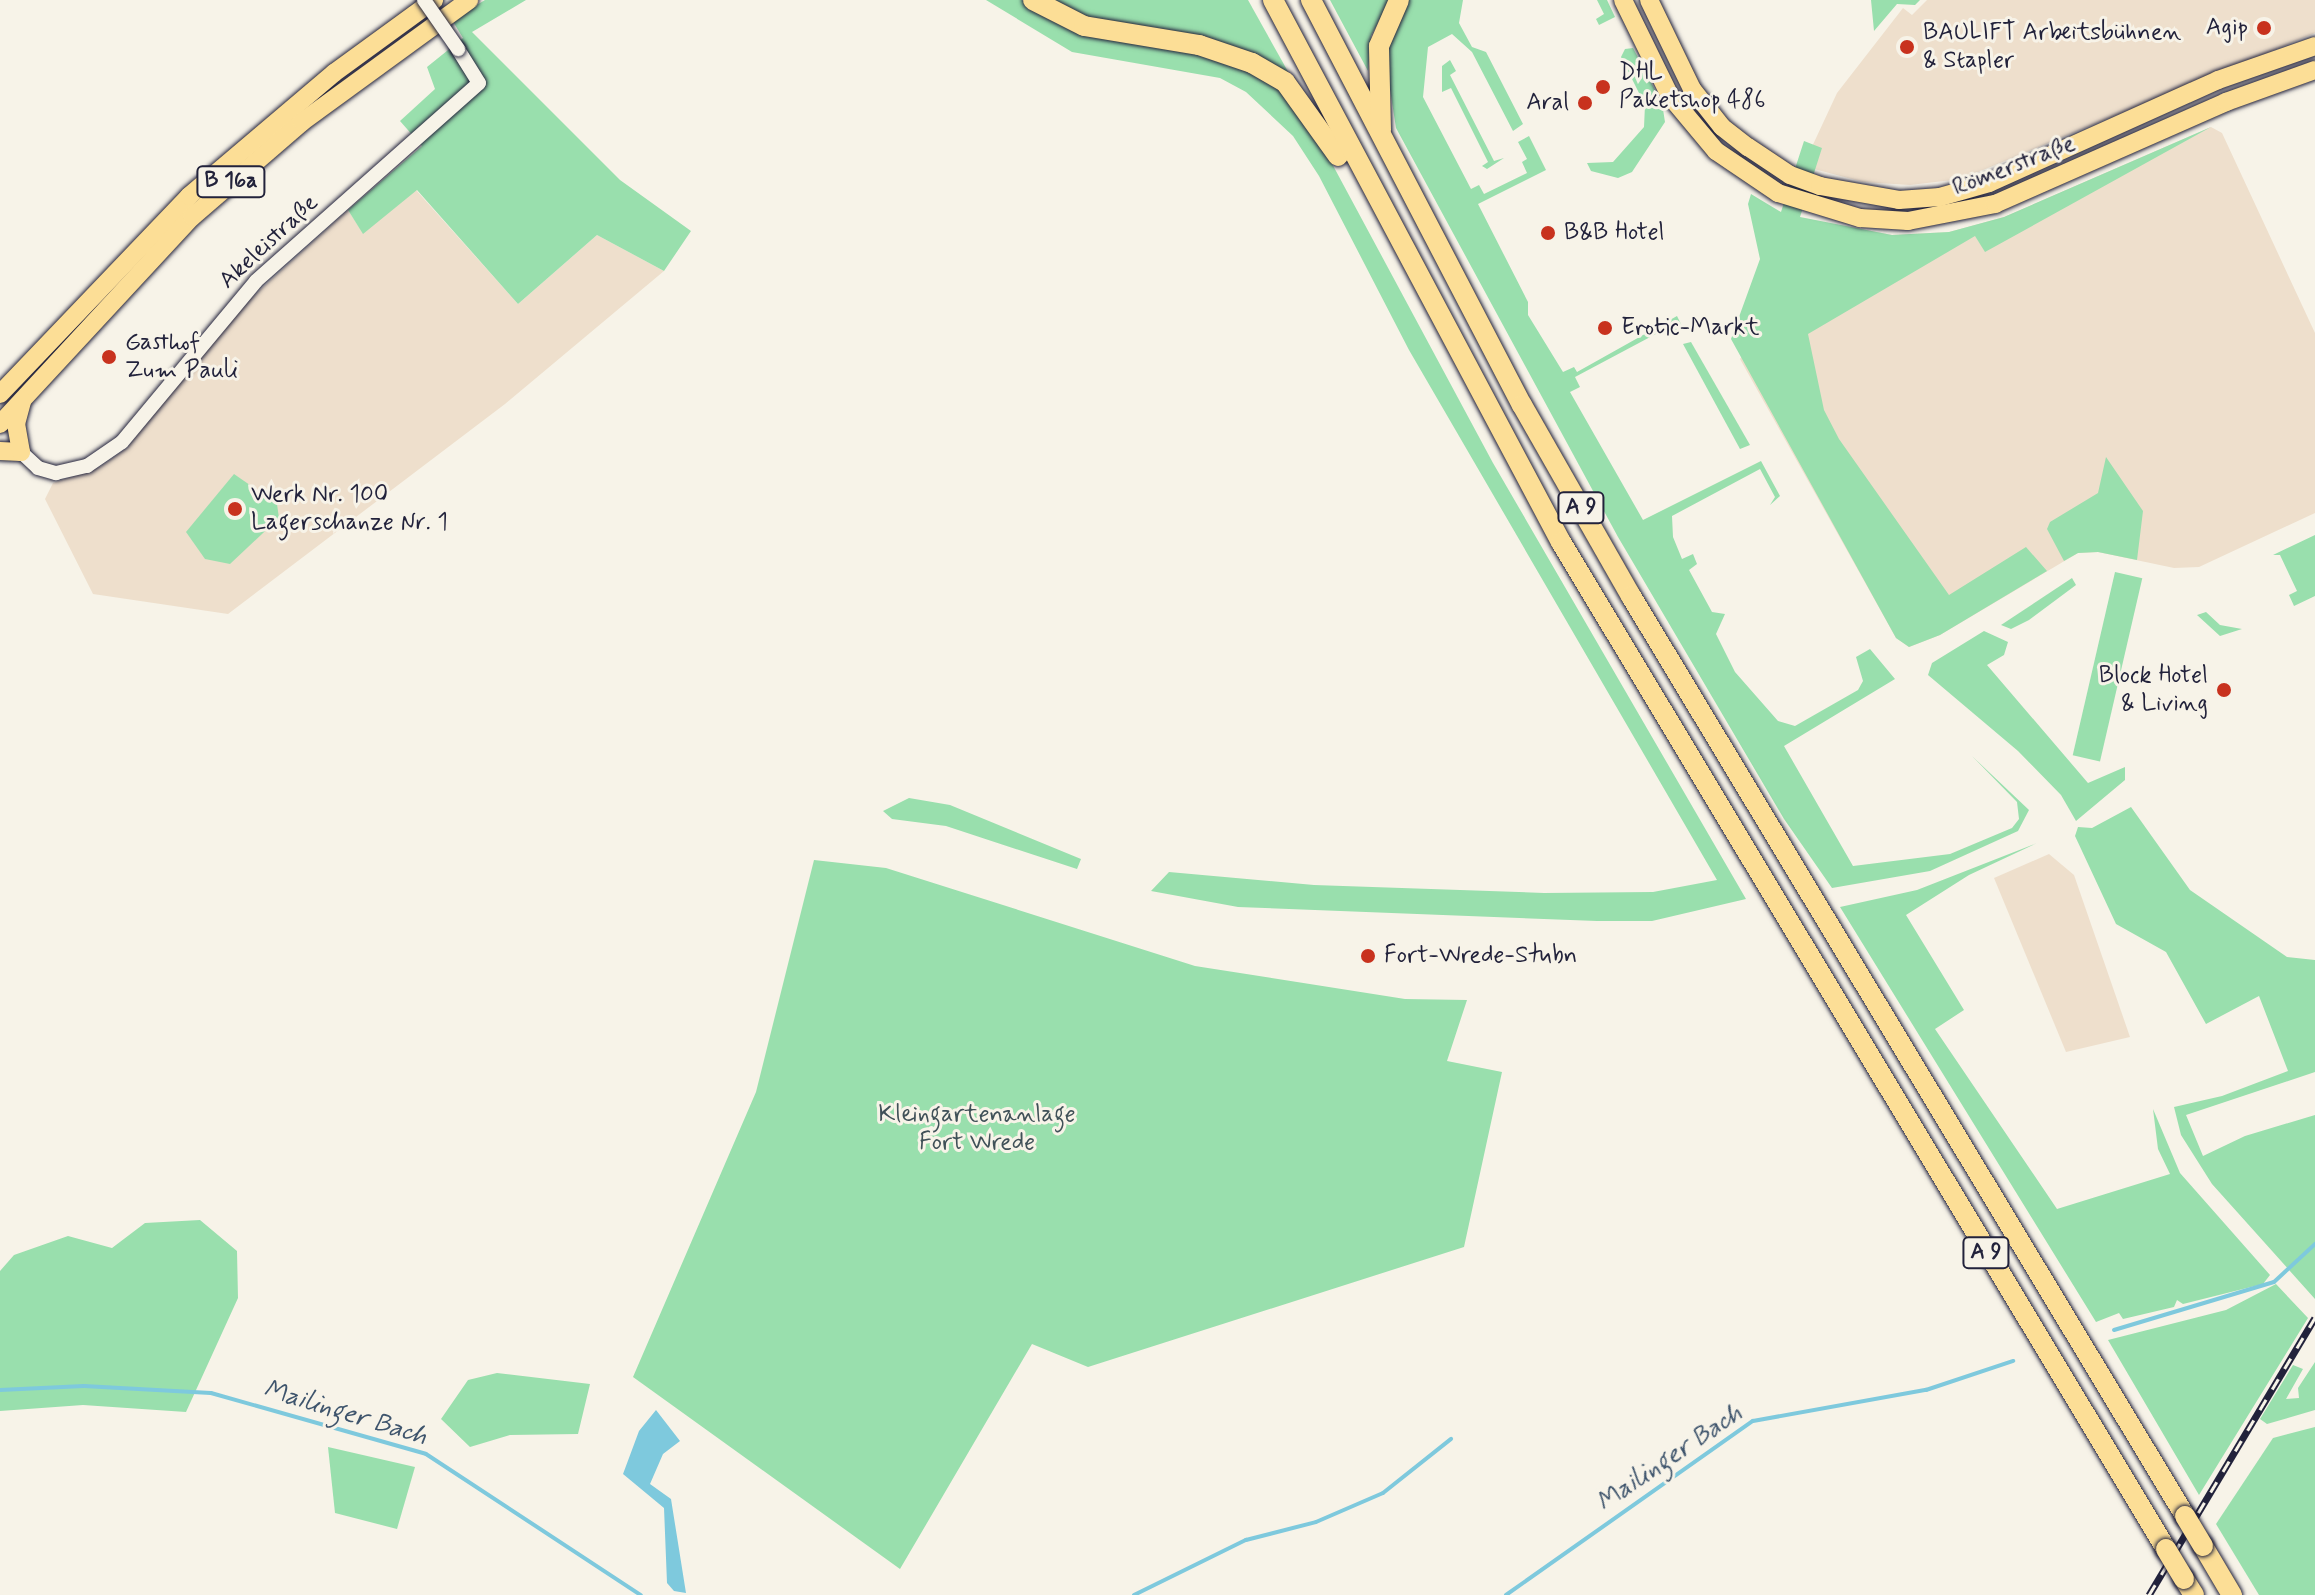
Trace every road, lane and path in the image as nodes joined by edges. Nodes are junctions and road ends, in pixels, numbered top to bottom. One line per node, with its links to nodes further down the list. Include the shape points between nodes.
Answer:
1 (424, 0): 19 (street, Akeleistraße, bridge, via 479,83 256,281 122,442 87,466 56,473 38,468)
2 (434, 0): 15 (main road, B 16a, via 334,73 189,196)
3 (469, 0): 16 (main road, B 16a, via 324,105 237,177 136,274)
4 (1033, 0): 13 (highway, A 9, via 1084,26 1199,45 1261,68 1294,94)
5 (1270, 0): 13 (highway, A 9); 14 (highway, A 9)
6 (1311, 0): 12 (highway, A 9)
7 (1399, 0): 12 (highway, A 9, via 1379,46)
8 (1623, 0): 11 (main road, Römerstraße, via 1670,96 1716,151 1778,193 1860,218 1921,220 1995,204 2226,102)
9 (1649, 0): 10 (main road, Römerstraße, via 1692,89 1722,127 1790,175 1820,186 1899,200 1940,197 1989,183 2218,80)
10 (2315, 46)
11 (2315, 70)
12 (1382, 142): 21 (highway, A 9, bridge, via 1631,596)
13 (1355, 179): 14 (highway, A 9)
14 (1405, 257): 20 (highway, A 9, bridge, via 1569,556)
15 (0, 394)
16 (24, 398): 17 (main road, B 16a); 19 (main road, via 16,424)
17 (0, 424)
18 (0, 451): 19 (main road)
19 (21, 452)
20 (2189, 1587)
21 (2232, 1595)

